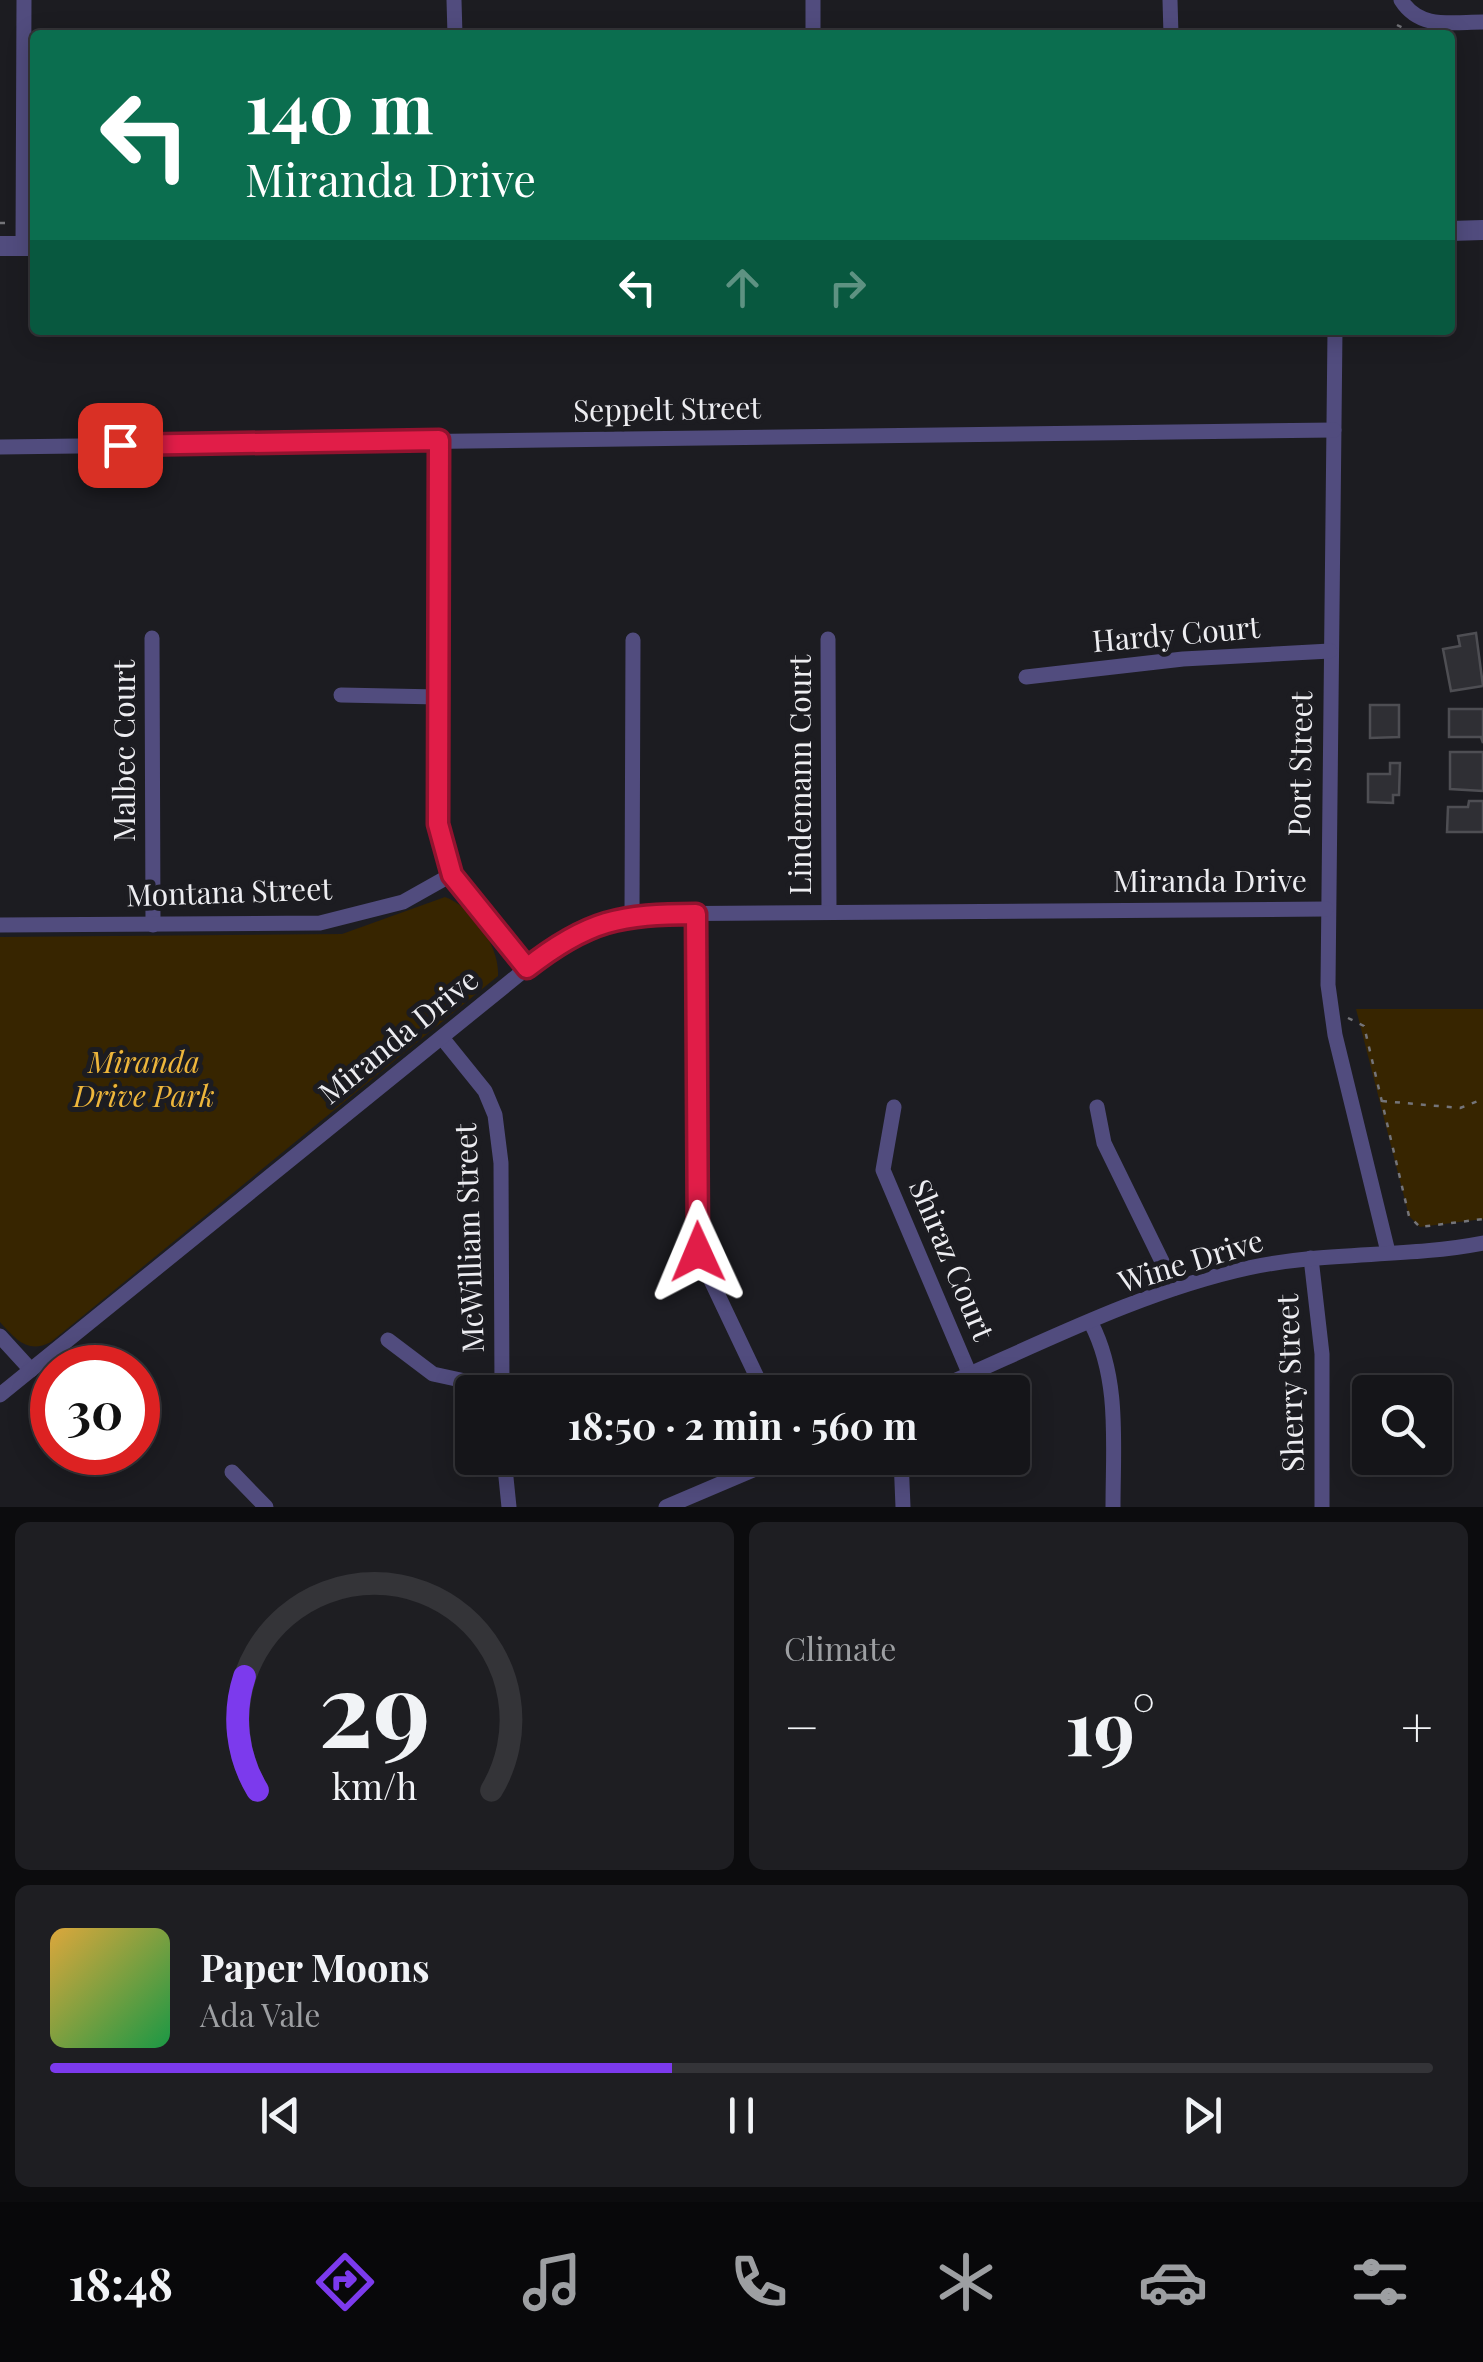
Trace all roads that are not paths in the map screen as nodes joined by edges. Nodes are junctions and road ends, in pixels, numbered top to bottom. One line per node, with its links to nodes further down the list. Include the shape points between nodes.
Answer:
1 (24, 0): 13 (street)
2 (454, 0): 7 (street)
3 (812, 0): 8 (street)
4 (1170, 0): 9 (street)
5 (1401, 0): 6 (street, via 1425,21)
6 (1483, 22)
7 (454, 30)
8 (812, 30)
9 (1170, 30)
10 (1483, 230): 11 (street)
11 (1455, 231)
12 (0, 246): 13 (street)
13 (29, 246)
14 (1335, 335): 15 (street, Port Street)
15 (1334, 430): 16 (street, Seppelt Street); 21 (street, Port Street)
16 (439, 440): 17 (street, Seppelt Street); 24 (street)
17 (0, 447)
18 (152, 638): 30 (street, Malbec Court)
19 (828, 639): 27 (street, Lindemann Court)
20 (632, 640): 28 (street)
21 (1330, 651): 22 (street, Hardy Court); 26 (street, Port Street)
22 (1026, 677)
23 (341, 695): 24 (street)
24 (440, 698): 25 (street, via 438,824)
25 (452, 875): 30 (street, Montana Street, via 402,902 320,923); 32 (street)
26 (1326, 909): 27 (street, Miranda Drive); 37 (street, Port Street, via 1332,1018)
27 (829, 911): 29 (street, Miranda Drive)
28 (632, 914): 29 (street, Miranda Drive); 32 (street, Miranda Drive, via 555,946)
29 (696, 914): 47 (street, via 698,1252)
30 (153, 924): 31 (street, Montana Street)
31 (0, 925)
32 (527, 968): 33 (street, Miranda Drive)
33 (442, 1039): 43 (street, Miranda Drive); 46 (street, McWilliam Street, via 485,1091 495,1115)
34 (894, 1107): 48 (street, Shiraz Court, via 884,1170)
35 (1097, 1107): 39 (street, via 1104,1142)
36 (1483, 1244): 37 (street, Wine Drive)
37 (1388, 1252): 38 (street, Wine Drive)
38 (1312, 1258): 39 (street, Wine Drive); 61 (street, Sherry Street, via 1322,1354)
39 (1175, 1288): 40 (street, Wine Drive)
40 (1091, 1323): 48 (street, Wine Drive); 60 (street, via 1108,1355)
41 (0, 1336): 44 (street)
42 (388, 1340): 49 (street, via 433,1374)
43 (63, 1345)
44 (30, 1368)
45 (30, 1372): 50 (street, Miranda Drive)
46 (502, 1375)
47 (756, 1375)
48 (970, 1375)
49 (455, 1379)
50 (0, 1396)
51 (232, 1472): 56 (street)
52 (506, 1475): 57 (street)
53 (747, 1475): 55 (street)
54 (902, 1475): 59 (street)
55 (696, 1501): 58 (street)
56 (266, 1507)
57 (509, 1507)
58 (666, 1507)
59 (903, 1507)
60 (1112, 1507)
61 (1322, 1507)

